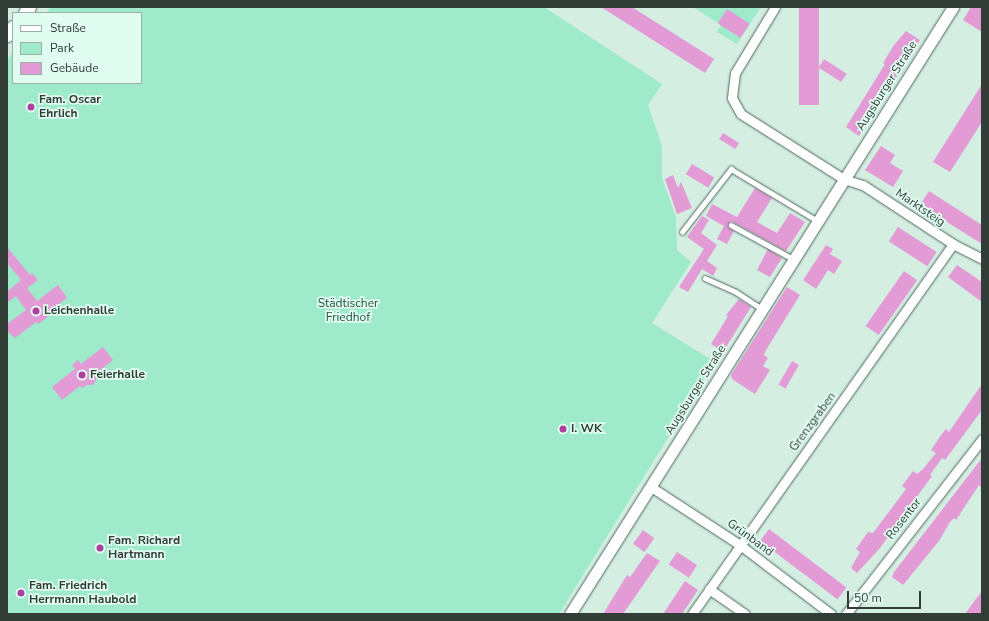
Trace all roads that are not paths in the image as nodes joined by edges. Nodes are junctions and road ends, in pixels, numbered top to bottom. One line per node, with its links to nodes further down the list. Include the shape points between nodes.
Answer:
1 (775, 7): 3 (street, via 734,73 732,98 741,114)
2 (953, 7): 3 (street, Augsburger Straße)
3 (844, 179): 4 (street, Augsburger Straße); 7 (street, Marktsteig, via 863,185)
4 (818, 221): 6 (lane, via 731,169); 8 (street, Augsburger Straße)
5 (731, 225): 8 (lane)
6 (682, 232)
7 (953, 244): 9 (street, Marktsteig); 14 (street, Grenzgraben)
8 (793, 259): 11 (street, Augsburger Straße)
9 (982, 259)
10 (705, 278): 11 (lane, via 736,292)
11 (762, 309): 13 (street, Augsburger Straße)
12 (982, 439): 20 (street, Rosentor)
13 (650, 487): 14 (street, Grünband); 16 (street, Augsburger Straße)
14 (740, 545): 15 (street, Grenzgraben); 19 (street, Grünband)
15 (709, 589): 17 (street, Grenzgraben); 18 (street)
16 (570, 614)
17 (692, 614)
18 (745, 614)
19 (831, 614)
20 (846, 614)

